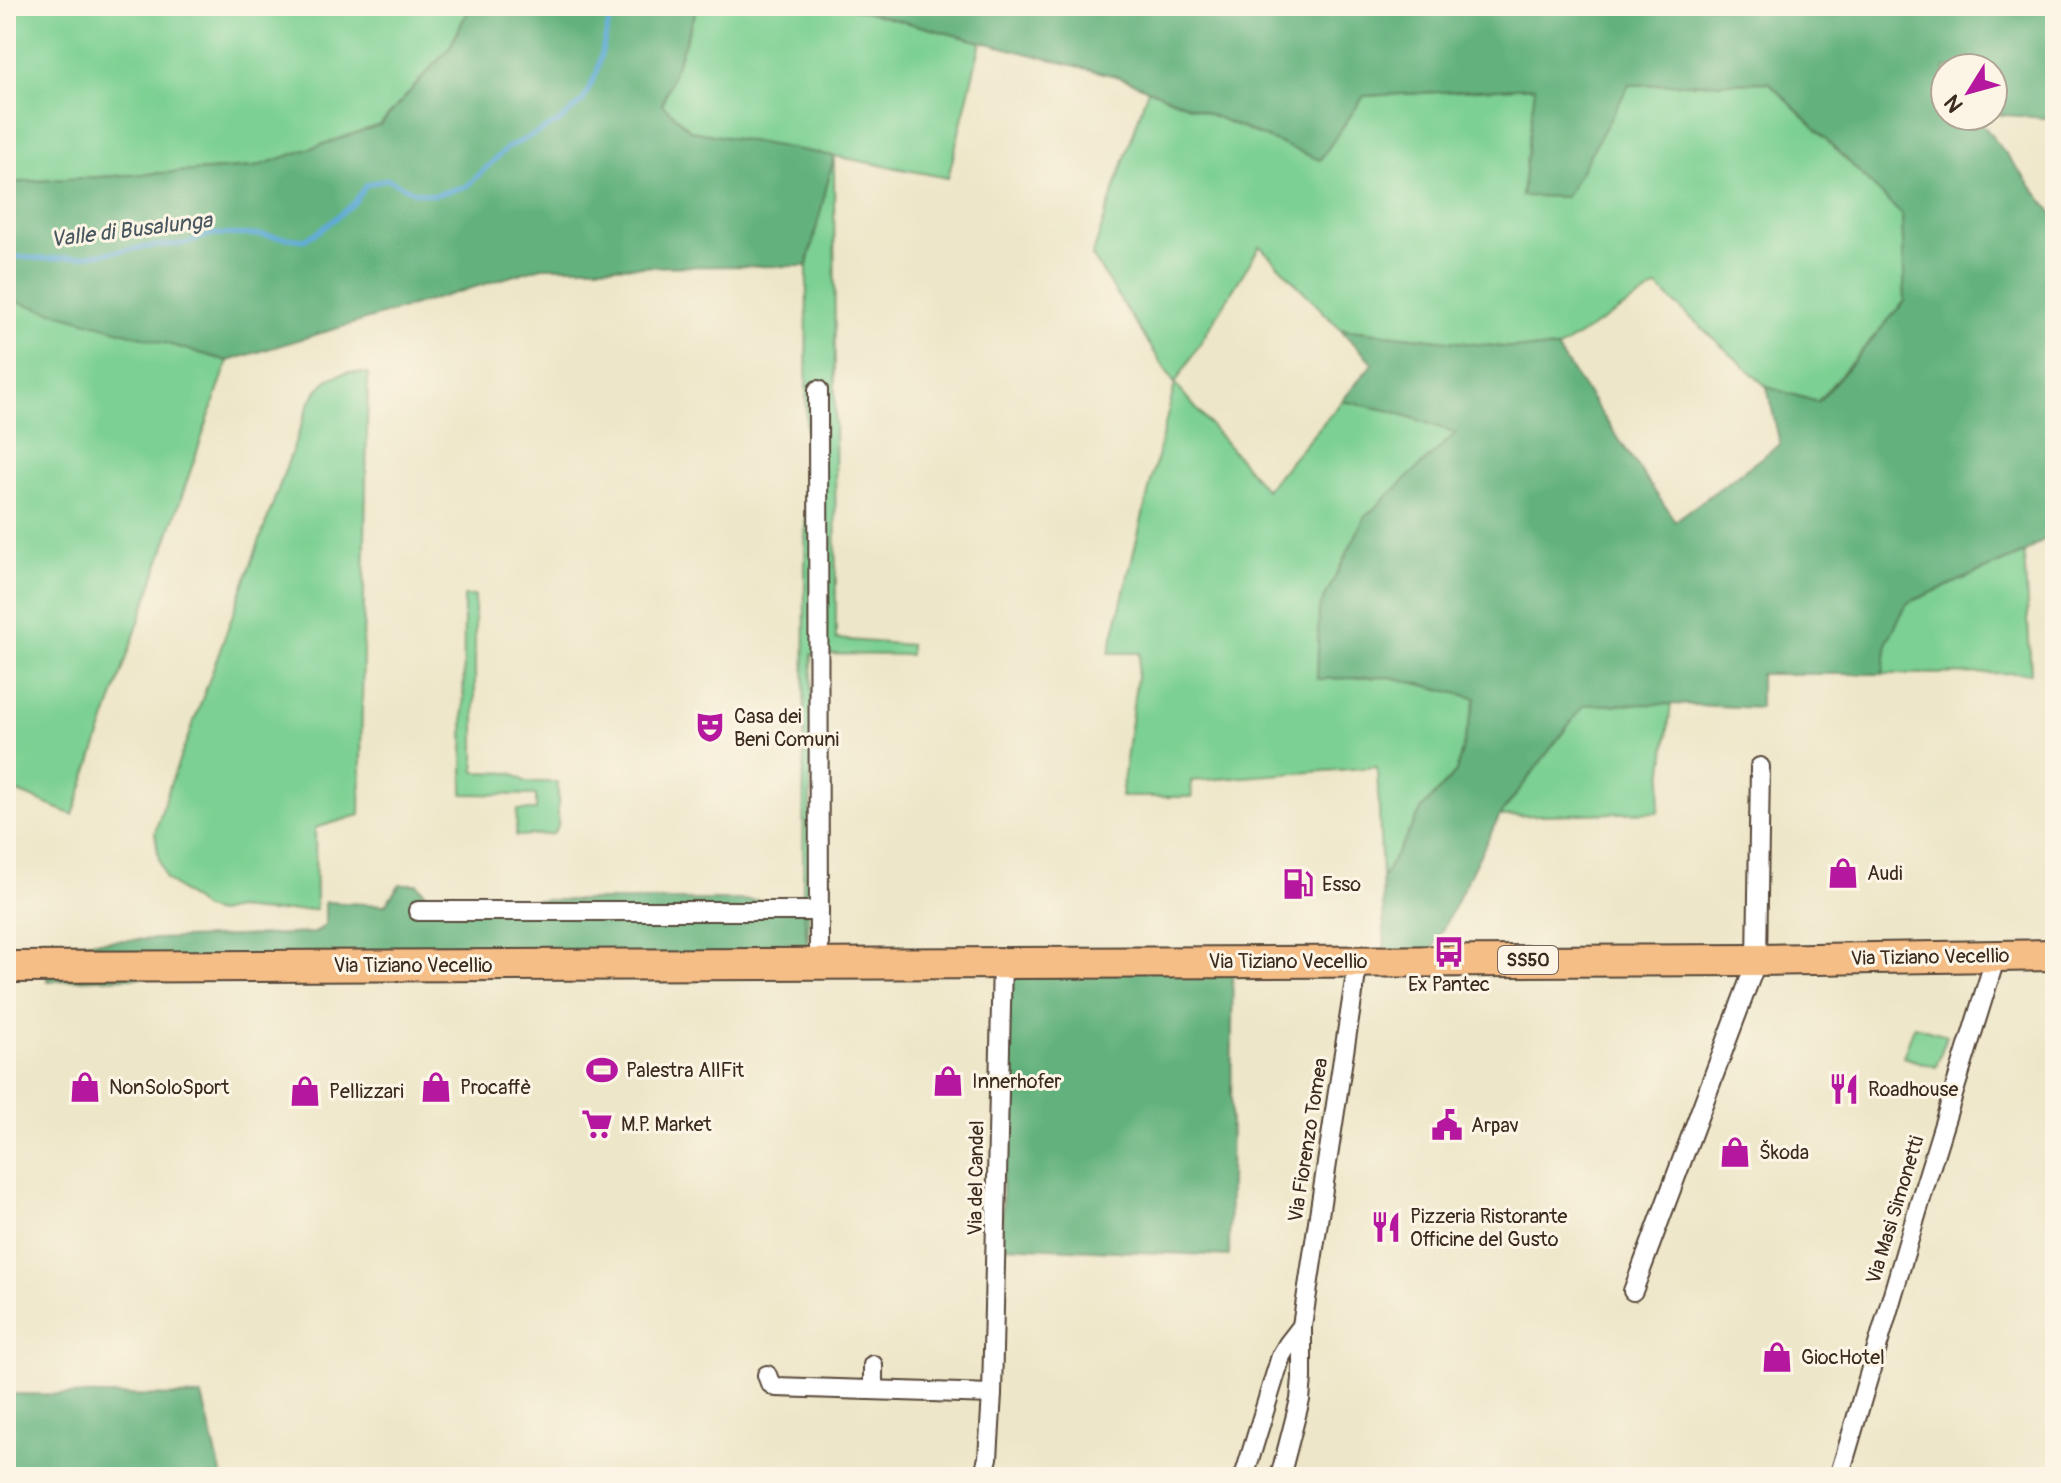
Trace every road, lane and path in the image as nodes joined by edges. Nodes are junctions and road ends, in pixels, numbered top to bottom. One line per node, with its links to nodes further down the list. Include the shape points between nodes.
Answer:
1 (818, 390): 4 (street)
2 (1760, 767): 7 (street)
3 (418, 911): 4 (street)
4 (819, 911): 10 (street)
5 (2055, 955): 6 (main road, Via Tiziano Vecellio / SS50)
6 (1996, 956): 7 (main road, Via Tiziano Vecellio / SS50); 21 (street, Via Masi Simonetti)
7 (1757, 960): 8 (main road, Via Tiziano Vecellio / SS50); 12 (street)
8 (1358, 961): 9 (main road, Via Tiziano Vecellio / SS50); 13 (street, Via Fiorenzo Tomea)
9 (1002, 962): 10 (main road, Via Tiziano Vecellio); 17 (street, Via del Candel)
10 (819, 963): 11 (main road, Via Tiziano Vecellio)
11 (6, 967)
12 (1633, 1291)
13 (1302, 1326): 19 (street, Via Fiorenzo Tomea, via 1281,1356); 20 (street, Via Fiorenzo Tomea, via 1300,1400)
14 (873, 1365): 16 (street)
15 (767, 1375): 16 (street, via 776,1387)
16 (873, 1390): 17 (street)
17 (992, 1394): 18 (street, Via del Candel)
18 (983, 1477)
19 (1244, 1477)
20 (1280, 1477)
21 (1839, 1477)

